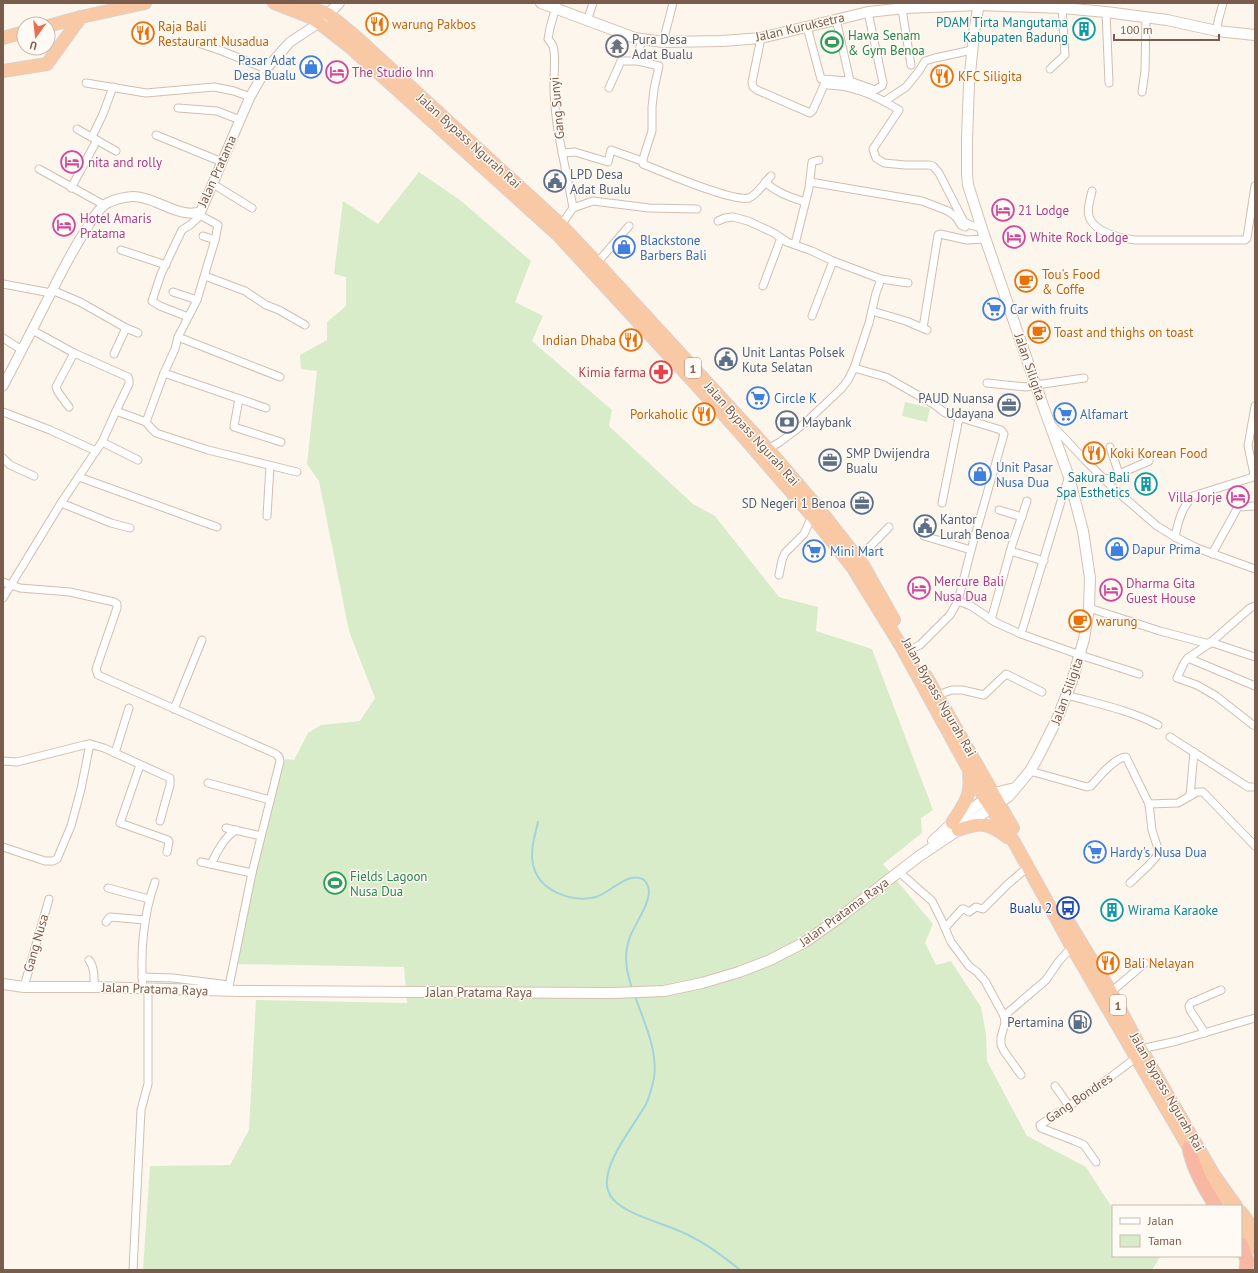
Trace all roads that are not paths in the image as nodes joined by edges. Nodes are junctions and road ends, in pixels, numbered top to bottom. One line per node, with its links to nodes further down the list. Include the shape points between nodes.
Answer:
1 (145, 3): 17 (highway)
2 (274, 3): 21 (highway, 1)
3 (294, 3): 16 (highway, 1)
4 (311, 3): 16 (street, via 325,7)
5 (339, 3): 16 (main road)
6 (541, 3): 11 (main road, Jalan Kuruksetra)
7 (593, 3): 20 (street)
8 (673, 3): 30 (street)
9 (1223, 3): 24 (street)
10 (979, 4): 12 (main road, Jalan Kuruksetra); 13 (main road, Jalan Kuruksetra); 32 (main road, Jalan Siligita)
11 (556, 6): 20 (main road, Jalan Kuruksetra); 52 (street, Gang Sunyi, via 548,39 553,46 554,93)
12 (904, 7): 14 (main road, Jalan Kuruksetra); 34 (street)
13 (1062, 8): 15 (main road, Jalan Kuruksetra); 36 (street, via 1065,56)
14 (868, 12): 19 (main road, Jalan Kuruksetra); 38 (street, via 882,86 875,90)
15 (1106, 12): 18 (main road, Jalan Kuruksetra); 40 (street)
16 (328, 14): 21 (main road); 56 (highway, Jalan Bypass Ngurah Rai / 1)
17 (81, 17): 22 (highway); 37 (highway, via 47,64)
18 (1146, 17): 24 (main road, Jalan Kuruksetra); 43 (street)
19 (836, 19): 23 (main road, Jalan Kuruksetra); 38 (street)
20 (587, 21): 29 (main road, Jalan Kuruksetra)
21 (319, 23): 35 (street, Jalan Pratama, via 290,42); 56 (highway, Jalan Bypass Ngurah Rai / 1)
22 (56, 24)
23 (807, 27): 28 (main road, Jalan Kuruksetra); 38 (street, via 821,80)
24 (1217, 31): 26 (main road, Jalan Kuruksetra)
25 (16, 34): 27 (highway)
26 (1255, 35)
27 (3, 38)
28 (761, 38): 30 (main road, Jalan Kuruksetra); 45 (street, via 752,82 757,90 808,112 812,112 824,85 841,85)
29 (642, 39): 30 (main road, Jalan Kuruksetra); 33 (street)
30 (663, 42)
31 (201, 44): 35 (street)
32 (972, 50): 45 (street, via 925,61 906,87); 74 (main road, Jalan Siligita, via 967,174)
33 (638, 61): 42 (street, via 621,61); 54 (street, via 659,66 652,107 652,130)
34 (911, 65)
35 (266, 69): 44 (street, Jalan Pratama)
36 (1050, 69)
37 (3, 71)
38 (850, 81)
39 (86, 83): 41 (street)
40 (1109, 83)
41 (113, 87): 44 (street, via 146,92 214,87); 50 (street)
42 (609, 88)
43 (1142, 92)
44 (250, 97): 47 (street, Jalan Pratama)
45 (885, 101): 74 (street, via 899,110 873,149 876,158 884,163 933,166 964,222)
46 (178, 108): 47 (street, via 217,111)
47 (240, 120): 55 (street, Jalan Pratama)
48 (77, 129): 50 (street)
49 (156, 135): 55 (street)
50 (94, 139): 51 (street); 63 (street)
51 (116, 152)
52 (562, 153): 54 (street, via 575,152 608,162 612,150); 68 (street, Gang Sunyi)
53 (818, 160): 60 (street, via 812,162)
54 (642, 161): 59 (street, via 643,164 728,195 749,198)
55 (222, 162): 61 (street, Jalan Pratama)
56 (487, 163): 72 (highway, Jalan Bypass Ngurah Rai / 1); 141 (highway, Jalan Bypass Ngurah Rai / 1, via 558,235 734,426)
57 (39, 169): 63 (street)
58 (771, 176): 59 (street)
59 (765, 182): 65 (street, via 783,195)
60 (810, 182): 65 (street); 74 (street, via 922,201 948,211 961,225)
61 (213, 184): 67 (street); 70 (street, Jalan Pratama)
62 (1255, 186): 64 (street, via 1245,240 1118,238 1102,230 1090,219)
63 (71, 188): 66 (street)
64 (1092, 191)
65 (805, 202): 78 (street)
66 (104, 205): 70 (street, Jalan Pratama, via 130,196); 88 (street, via 75,247)
67 (252, 208)
68 (573, 208): 69 (street, via 597,201 649,208); 72 (street)
69 (696, 208)
70 (198, 215): 77 (street, via 218,225); 82 (street, via 182,230)
71 (718, 221): 76 (street, via 732,217 748,221)
72 (561, 225): 81 (highway, Jalan Bypass Ngurah Rai / 1)
73 (629, 226): 81 (street)
74 (983, 233): 91 (street, via 967,240 938,235 925,329); 108 (main road, Jalan Siligita)
75 (203, 236): 77 (street)
76 (781, 238): 78 (street); 87 (street)
77 (215, 240): 83 (street)
78 (795, 244): 80 (street)
79 (121, 250): 82 (street)
80 (833, 261): 84 (street); 92 (street)
81 (597, 263): 123 (highway, Jalan Bypass Ngurah Rai / 1)
82 (166, 265): 93 (street, via 152,301)
83 (204, 276): 90 (street); 94 (street, via 244,291)
84 (881, 279): 85 (street); 91 (street)
85 (908, 283)
86 (3, 284): 88 (street)
87 (763, 286)
88 (52, 291): 95 (street, via 80,302); 96 (street)
89 (173, 292): 90 (street)
90 (197, 300): 93 (street)
91 (872, 311): 103 (street)
92 (812, 316)
93 (188, 317): 98 (street)
94 (305, 325)
95 (126, 328): 97 (street); 102 (street)
96 (32, 330): 100 (street); 101 (street)
97 (138, 332)
98 (178, 337): 104 (street); 105 (street)
99 (3, 338): 100 (street)
100 (22, 350): 109 (street)
101 (74, 352): 111 (street, via 56,387); 114 (street, via 128,377 129,382)
102 (114, 354)
103 (854, 368): 116 (street, via 886,377 945,413); 123 (street, via 841,389 804,423)
104 (164, 373): 110 (street); 117 (street)
105 (280, 377)
106 (1084, 378): 108 (street)
107 (987, 383): 108 (street, via 1026,387)
108 (1036, 385): 118 (main road, Jalan Siligita)
109 (3, 386)
110 (239, 399): 113 (street); 120 (street, via 234,427)
111 (69, 406)
112 (1255, 406): 122 (street)
113 (266, 408)
114 (116, 411): 117 (street); 119 (street)
115 (3, 412): 124 (street)
116 (959, 418): 137 (street); 148 (street, via 1001,430 1004,434)
117 (146, 422): 128 (street, via 156,433)
118 (1050, 423): 133 (main road, Jalan Siligita); 134 (street)
119 (102, 442): 124 (street); 126 (street)
120 (281, 442)
121 (1110, 446): 130 (street)
122 (1252, 447): 147 (street, via 1254,474 1251,478 1194,496 1187,502)
123 (768, 449): 151 (highway, Jalan Bypass Ngurah Rai / 1)
124 (96, 451): 132 (street)
125 (3, 458): 131 (street, via 10,465)
126 (138, 460)
127 (1149, 461): 130 (street)
128 (270, 466): 129 (street); 140 (street)
129 (297, 472)
130 (1119, 474): 134 (street)
131 (34, 476)
132 (79, 477): 136 (street); 143 (street)
133 (1069, 477): 152 (street); 161 (main road, Jalan Siligita, via 1083,531 1090,578)
134 (1104, 480): 147 (street, via 1157,526)
135 (1027, 501): 142 (street)
136 (61, 503): 145 (street); 156 (street)
137 (942, 503)
138 (1255, 506): 150 (street, via 1238,507)
139 (999, 510): 142 (street)
140 (267, 516)
141 (812, 516): 154 (street, via 804,534 785,553); 185 (highway, Jalan Bypass Ngurah Rai / 1, via 853,568 901,646)
142 (1022, 517): 149 (street)
143 (217, 527)
144 (889, 527): 151 (street)
145 (130, 528)
146 (924, 536): 148 (street)
147 (1174, 537): 150 (street)
148 (971, 550): 159 (street)
149 (1010, 551): 152 (street); 162 (street)
150 (1212, 554): 153 (street)
151 (858, 559): 166 (highway, Jalan Bypass Ngurah Rai / 1)
152 (1044, 561): 163 (street)
153 (1255, 569)
154 (779, 575)
155 (3, 582): 156 (street)
156 (11, 586): 157 (street); 176 (street, via 70,592 117,604 96,672 106,679)
157 (3, 598)
158 (1255, 599): 160 (street)
159 (958, 601): 162 (street, via 971,606); 166 (street, via 950,615 920,645)
160 (1253, 607): 165 (street)
161 (1089, 608): 165 (street, via 1160,631); 167 (main road, Jalan Siligita)
162 (991, 620): 163 (street)
163 (1021, 634): 167 (street)
164 (202, 640): 176 (street)
165 (1210, 643): 168 (street); 169 (street)
166 (911, 649): 173 (highway, Jalan Bypass Ngurah Rai / 1)
167 (1080, 655): 170 (street); 174 (main road, Jalan Siligita)
168 (1255, 657)
169 (1188, 658): 171 (street); 178 (street, via 1177,678 1197,685 1216,696)
170 (1139, 674)
171 (1255, 686)
172 (1042, 692): 173 (street, via 1006,674 984,695 952,690)
173 (937, 695): 191 (highway, Jalan Bypass Ngurah Rai / 1)
174 (1067, 695): 177 (street, via 1126,712); 186 (main road, Jalan Siligita, via 1048,739)
175 (129, 708): 182 (street)
176 (174, 709): 190 (street, via 279,757)
177 (1158, 725)
178 (1253, 725)
179 (1170, 737): 181 (street)
180 (90, 744): 182 (street); 183 (street, via 17,762); 200 (street, via 82,789 71,826 57,859 45,861)
181 (1194, 752): 188 (street, via 1248,787); 189 (street)
182 (115, 753): 184 (street)
183 (3, 761)
184 (140, 765): 193 (street, via 171,779); 201 (street, via 120,824 168,840)
185 (968, 770): 191 (highway, Jalan Bypass Ngurah Rai / 1); 194 (highway, via 970,789)
186 (1030, 771): 191 (main road, Jalan Siligita, via 1009,796); 192 (street, via 1087,787 1122,757 1126,757)
187 (208, 783): 190 (street)
188 (1255, 787)
189 (1190, 796): 192 (street, via 1178,802); 199 (street, via 1203,792)
190 (270, 800): 197 (street)
191 (992, 801): 194 (main road, Jalan Pratama Raya); 198 (highway, Jalan Bypass Ngurah Rai / 1); 225 (highway, Jalan Bypass Ngurah Rai / 1)
192 (1149, 804): 208 (street, via 1152,830 1159,852)
193 (160, 821)
194 (955, 826): 198 (highway, via 983,825 996,828); 205 (main road, Jalan Pratama Raya)
195 (226, 828): 196 (street)
196 (236, 830): 197 (street); 203 (street, via 226,839)
197 (262, 836): 206 (street)
198 (1014, 842): 204 (highway, Jalan Bypass Ngurah Rai / 1)
199 (1255, 846)
200 (3, 847)
201 (167, 852)
202 (201, 862): 203 (street)
203 (211, 864): 206 (street)
204 (1028, 867): 214 (street, via 983,909 976,907 970,912 964,908); 215 (highway, Jalan Bypass Ngurah Rai / 1)
205 (899, 872): 214 (street, via 932,901); 222 (main road, Jalan Pratama Raya, via 805,942 770,960 702,983 664,991 428,992)
206 (252, 873): 222 (street)
207 (155, 882): 211 (street)
208 (1130, 883)
209 (108, 888): 211 (street)
210 (49, 899): 220 (street, Gang Nusa)
211 (149, 899): 212 (street)
212 (145, 920): 213 (street, via 110,917); 218 (street)
213 (106, 922)
214 (945, 928): 226 (street, via 951,942 969,966 985,981)
215 (1072, 946): 226 (street, via 1046,980); 229 (highway, Jalan Bypass Ngurah Rai / 1)
216 (89, 960): 221 (street, via 94,969)
217 (1145, 963): 225 (street)
218 (142, 977): 222 (street, via 173,978); 223 (street)
219 (3, 984): 220 (main road, Jalan Pratama Raya)
220 (24, 987): 221 (main road, Jalan Pratama Raya)
221 (94, 987): 223 (main road, Jalan Pratama Raya)
222 (229, 988): 223 (main road, Jalan Pratama Raya)
223 (146, 989): 244 (street, via 148,1084 141,1110)
224 (1221, 990): 228 (street, via 1189,1006)
225 (1111, 992): 229 (highway, Jalan Bypass Ngurah Rai / 1)
226 (1004, 1016): 230 (street, via 1001,1044)
227 (1253, 1021): 228 (street)
228 (1205, 1033): 229 (street)
229 (1143, 1051): 232 (street, Gang Bondres); 233 (highway, Jalan Bypass Ngurah Rai / 1); 237 (highway, Jalan Bypass Ngurah Rai / 1, via 1214,1175)
230 (1021, 1075)
231 (1055, 1086): 232 (street)
232 (1070, 1106): 234 (street, Gang Bondres, via 1039,1127 1084,1145)
233 (1189, 1148): 235 (highway, 1, via 1204,1187); 236 (highway, Jalan Bypass Ngurah Rai / 1)
234 (1096, 1162)
235 (1215, 1205)
236 (1224, 1205)
237 (1235, 1205)
238 (1242, 1213): 240 (highway)
239 (1242, 1230): 241 (highway)
240 (1255, 1231)
241 (1255, 1247)
242 (1242, 1250): 243 (highway)
243 (1245, 1267)
244 (133, 1270)

